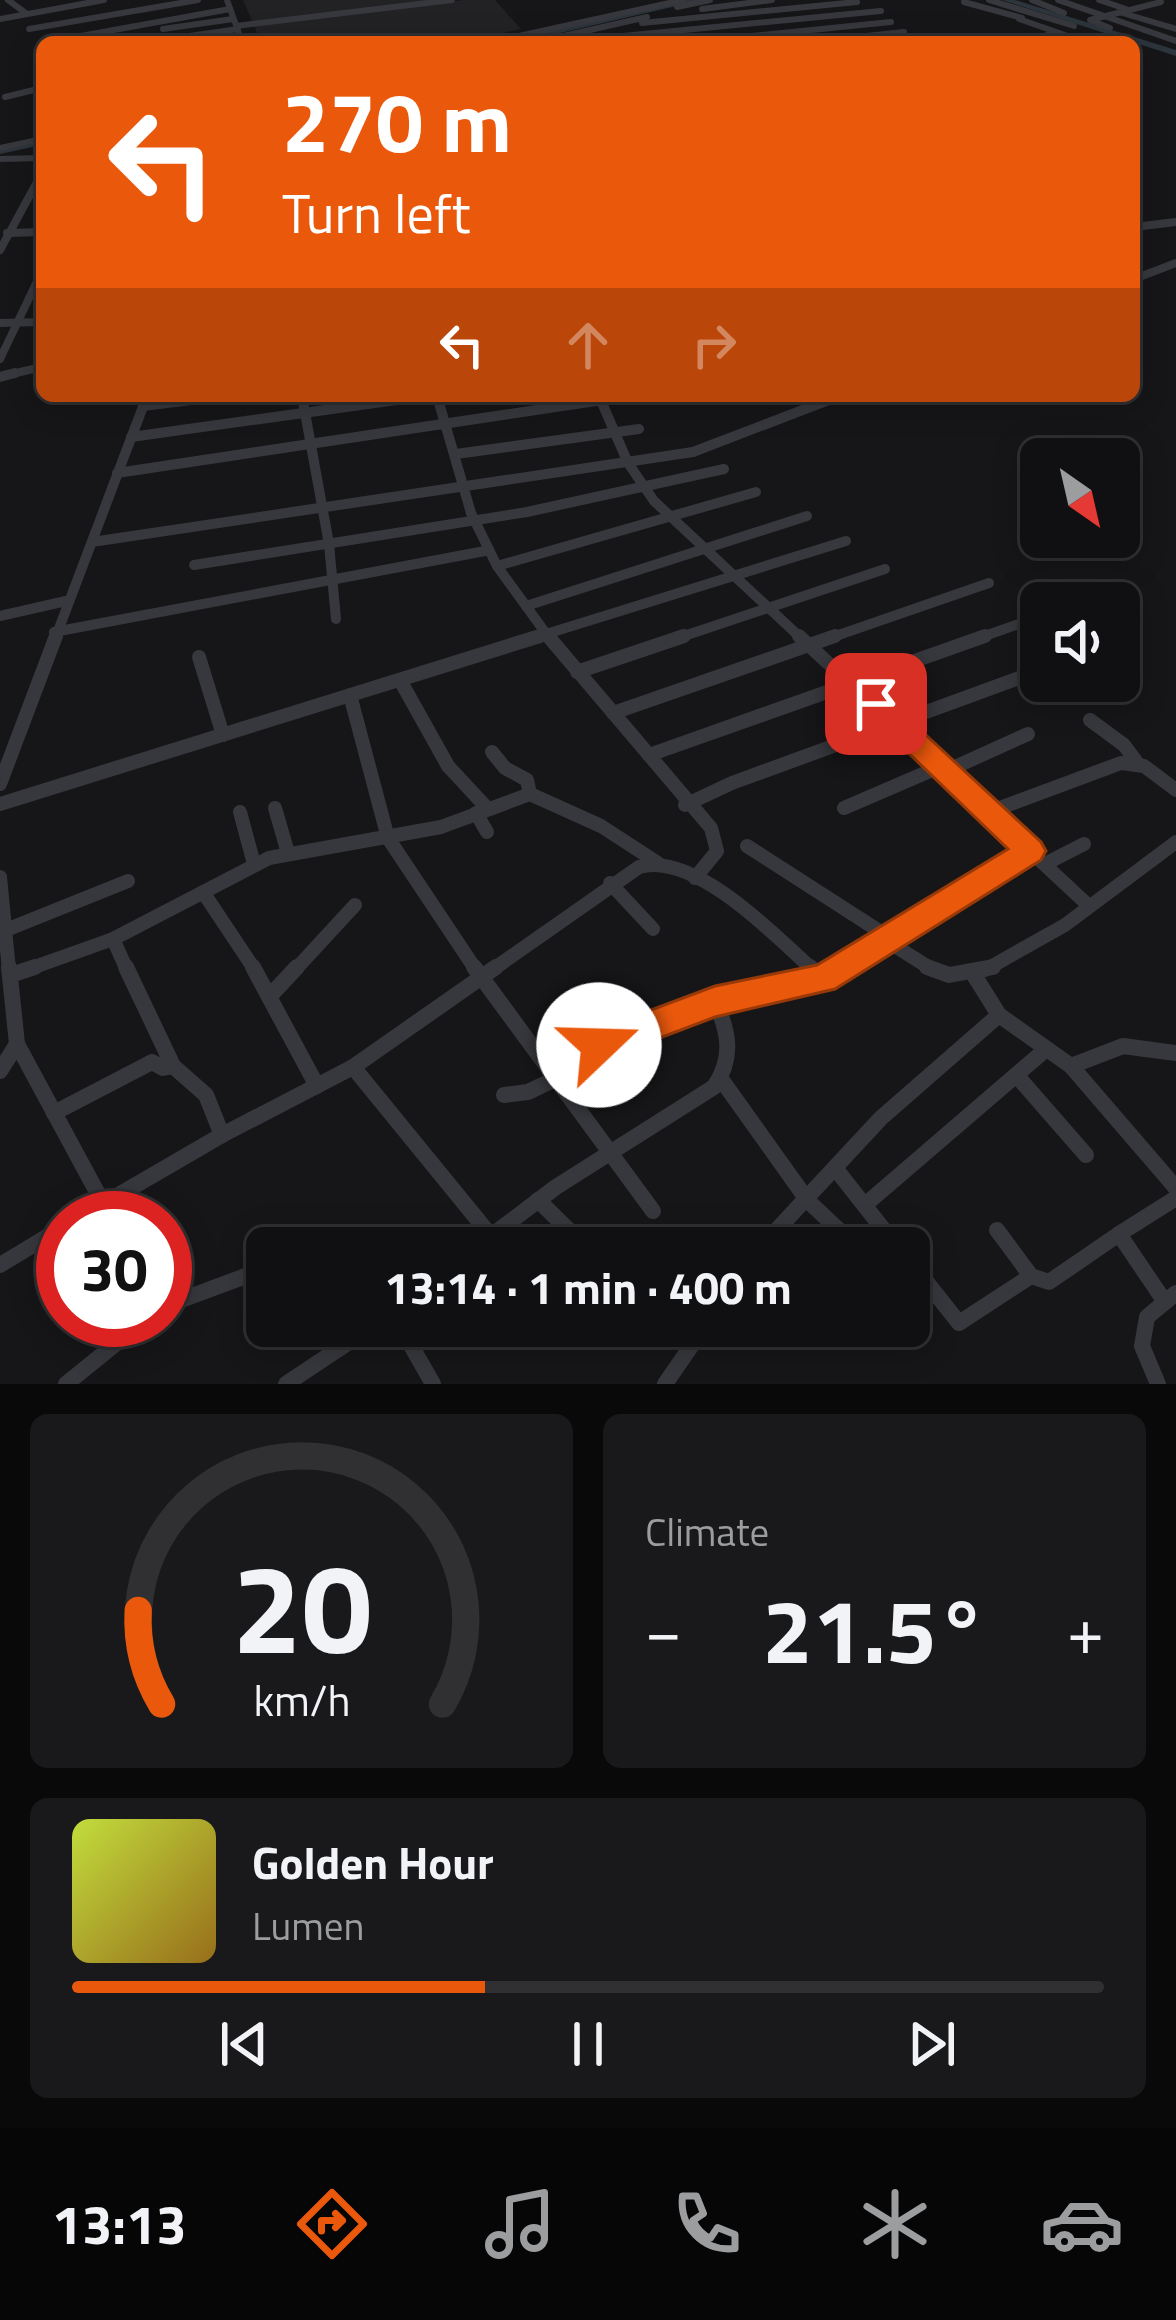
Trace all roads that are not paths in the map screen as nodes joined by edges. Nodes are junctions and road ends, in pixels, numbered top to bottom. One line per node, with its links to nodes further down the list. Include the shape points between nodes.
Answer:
1 (8, 0): 26 (street)
2 (102, 0): 12 (street)
3 (198, 0): 28 (street)
4 (452, 0): 15 (street)
5 (683, 0): 50 (street)
6 (710, 0): 32 (street)
7 (772, 0): 18 (street)
8 (1032, 0): 25 (street)
9 (1058, 0): 30 (street)
10 (1099, 0): 17 (street)
11 (992, 1): 20 (street); 21 (street)
12 (86, 2): 26 (street); 28 (street)
13 (857, 2): 27 (street)
14 (1161, 2): 17 (street)
15 (390, 3): 35 (street)
16 (229, 4): 35 (street); 41 (street)
17 (1127, 4): 23 (street)
18 (727, 5): 27 (street); 32 (street)
19 (966, 6): 20 (street)
20 (979, 7): 24 (street)
21 (1016, 7): 24 (street); 37 (street)
22 (881, 11): 36 (street)
23 (1118, 11): 30 (street); 40 (street)
24 (1000, 12): 29 (street); 43 (street)
25 (1064, 13)
26 (27, 14): 31 (street)
27 (739, 14): 32 (street); 36 (street)
28 (99, 16): 39 (street); 41 (street)
29 (988, 16)
30 (1104, 16): 33 (street); 58 (street)
31 (0, 19)
32 (642, 20): 44 (street); 51 (street)
33 (1088, 21): 37 (street); 38 (street)
34 (890, 22): 45 (street)
35 (236, 25): 47 (street); 48 (street); 49 (street)
36 (748, 25): 44 (street); 45 (street)
37 (1075, 25): 43 (street)
38 (1109, 28)
39 (29, 29)
40 (1176, 29)
41 (110, 31): 46 (street)
42 (904, 32): 55 (street)
43 (1056, 32): 56 (street); 57 (street)
44 (653, 34): 52 (street); 53 (street)
45 (761, 35): 54 (street)
46 (82, 36)
47 (134, 36)
48 (179, 36)
49 (239, 36)
50 (518, 36)
51 (569, 36)
52 (630, 36)
53 (656, 36)
54 (751, 36)
55 (866, 36)
56 (1045, 36)
57 (1068, 36)
58 (1175, 40): 59 (street)
59 (1165, 44)
60 (36, 90): 61 (street)
61 (30, 91): 62 (street); 63 (street)
62 (36, 95)
63 (5, 97)
64 (36, 140): 65 (street)
65 (0, 148)
66 (36, 158): 67 (street)
67 (0, 159)
68 (36, 182): 72 (street)
69 (1176, 222): 70 (street)
70 (1140, 226)
71 (36, 232): 72 (street)
72 (4, 233): 73 (street)
73 (0, 250)
74 (1176, 263): 75 (street)
75 (1140, 277)
76 (36, 283): 78 (street)
77 (0, 322): 78 (street)
78 (16, 322): 79 (street); 80 (street)
79 (36, 322)
80 (0, 359)
81 (36, 368): 82 (street)
82 (0, 377)
83 (145, 402): 94 (street)
84 (303, 402): 90 (street)
85 (382, 402): 90 (street)
86 (439, 402): 91 (street)
87 (581, 402): 91 (street)
88 (601, 402): 93 (street)
89 (823, 402): 97 (street, via 693,452)
90 (304, 413): 94 (street); 95 (street)
91 (445, 423): 95 (street); 96 (street)
92 (639, 429): 93 (street)
93 (614, 430): 96 (street); 97 (street)
94 (131, 437): 99 (street)
95 (308, 443): 99 (street); 103 (street)
96 (456, 454): 100 (street)
97 (628, 463): 100 (street); 101 (street)
98 (724, 469): 101 (street)
99 (117, 473): 107 (street)
100 (464, 487): 103 (street); 106 (street)
101 (644, 490): 105 (street); 106 (street)
102 (756, 492): 105 (street)
103 (321, 509): 107 (street); 109 (street)
104 (806, 516): 110 (street)
105 (674, 518): 110 (street); 113 (street)
106 (474, 521): 109 (street); 111 (street)
107 (92, 542): 118 (street)
108 (846, 542): 115 (street)
109 (329, 544): 112 (street); 116 (street)
110 (707, 549): 115 (street); 119 (street)
111 (485, 550): 113 (street); 116 (street)
112 (194, 566)
113 (497, 566): 119 (street)
114 (885, 569): 120 (street)
115 (739, 576): 120 (street); 125 (street)
116 (331, 580): 122 (street); 124 (street)
117 (989, 583): 126 (street)
118 (66, 601): 121 (street); 124 (street)
119 (526, 606): 125 (street)
120 (773, 609): 126 (street); 128 (street)
121 (0, 616)
122 (337, 619)
123 (1020, 624): 131 (street)
124 (54, 632): 142 (street)
125 (546, 634): 128 (street); 130 (street)
126 (813, 646): 131 (street); 133 (street)
127 (199, 657): 137 (street)
128 (577, 672): 133 (street)
129 (1020, 678): 135 (street)
130 (400, 680): 132 (street); 149 (street)
131 (855, 684): 135 (street); 139 (street)
132 (350, 695): 137 (street); 153 (street)
133 (613, 713): 139 (street)
134 (1090, 720): 140 (street)
135 (896, 725): 141 (street); 146 (street)
136 (1028, 734): 141 (street)
137 (223, 735): 145 (street)
138 (492, 752): 144 (street, via 527,780)
139 (649, 755): 146 (street)
140 (1138, 764): 143 (street); 151 (street, via 1101,768)
141 (942, 769): 148 (street); 151 (street)
142 (0, 784)
143 (1176, 790)
144 (530, 794): 149 (street); 159 (street)
145 (0, 804)
146 (685, 805): 163 (street, via 718,842)
147 (275, 808): 158 (street)
148 (844, 808)
149 (481, 811): 152 (street); 153 (street)
150 (240, 812): 160 (street)
151 (989, 812): 157 (street)
152 (487, 832)
153 (388, 838): 158 (street); 175 (street)
154 (1176, 842): 168 (street)
155 (1084, 844): 161 (street)
156 (747, 846): 172 (street)
157 (1030, 851): 161 (street); 172 (street)
158 (288, 854): 160 (street)
159 (658, 862): 163 (street); 165 (street)
160 (254, 864): 166 (street)
161 (1045, 864): 168 (street)
162 (0, 877): 170 (street)
163 (695, 878): 176 (street)
164 (128, 881): 170 (street)
165 (610, 884): 169 (street); 175 (street)
166 (203, 892): 171 (street); 177 (street)
167 (355, 905): 177 (street)
168 (1089, 905): 174 (street, via 1029,950)
169 (653, 929)
170 (6, 930): 173 (street)
171 (112, 938): 173 (street); 184 (street)
172 (887, 938): 174 (street, via 940,972); 176 (street)
173 (11, 974): 180 (street)
174 (974, 975): 179 (street)
175 (482, 978): 186 (street); 189 (street)
176 (824, 979): 178 (street)
177 (269, 997): 191 (street)
178 (715, 1001): 181 (street); 190 (street, via 730,1054)
179 (999, 1015): 182 (street); 197 (street)
180 (17, 1044): 187 (street); 193 (street)
181 (599, 1045)
182 (1044, 1051): 185 (street); 188 (street)
183 (1176, 1053): 185 (street, via 1123,1046)
184 (173, 1066): 193 (street, via 148,1062); 194 (street, via 206,1095)
185 (1070, 1066): 198 (street)
186 (352, 1067): 191 (street); 206 (street)
187 (0, 1071)
188 (1018, 1077): 196 (street); 204 (street)
189 (555, 1079): 192 (street); 195 (street)
190 (721, 1079): 195 (street); 203 (street)
191 (317, 1086): 194 (street)
192 (504, 1095)
193 (54, 1114): 199 (street)
194 (221, 1135): 200 (street)
195 (609, 1153): 202 (street); 205 (street)
196 (1087, 1155)
197 (835, 1168): 203 (street); 204 (street)
198 (1176, 1188)
199 (96, 1191)
200 (137, 1191)
201 (1176, 1198): 213 (street)
202 (538, 1200): 207 (street); 208 (street)
203 (808, 1201): 209 (street); 210 (street)
204 (866, 1204): 211 (street)
205 (652, 1211)
206 (484, 1227)
207 (502, 1227)
208 (566, 1227)
209 (781, 1227)
210 (836, 1227)
211 (883, 1227)
212 (997, 1230): 217 (street)
213 (1119, 1234): 217 (street, via 1049,1282); 220 (street)
214 (36, 1243): 215 (street)
215 (0, 1264)
216 (246, 1276): 219 (street)
217 (1031, 1276): 218 (street, via 959,1323)
218 (930, 1286)
219 (192, 1296)
220 (1170, 1298): 229 (street, via 1147,1317 1142,1346)
221 (112, 1347): 225 (street)
222 (342, 1347): 226 (street)
223 (412, 1347): 227 (street)
224 (691, 1347): 228 (street)
225 (66, 1384)
226 (286, 1384)
227 (433, 1384)
228 (665, 1384)
229 (1158, 1384)

